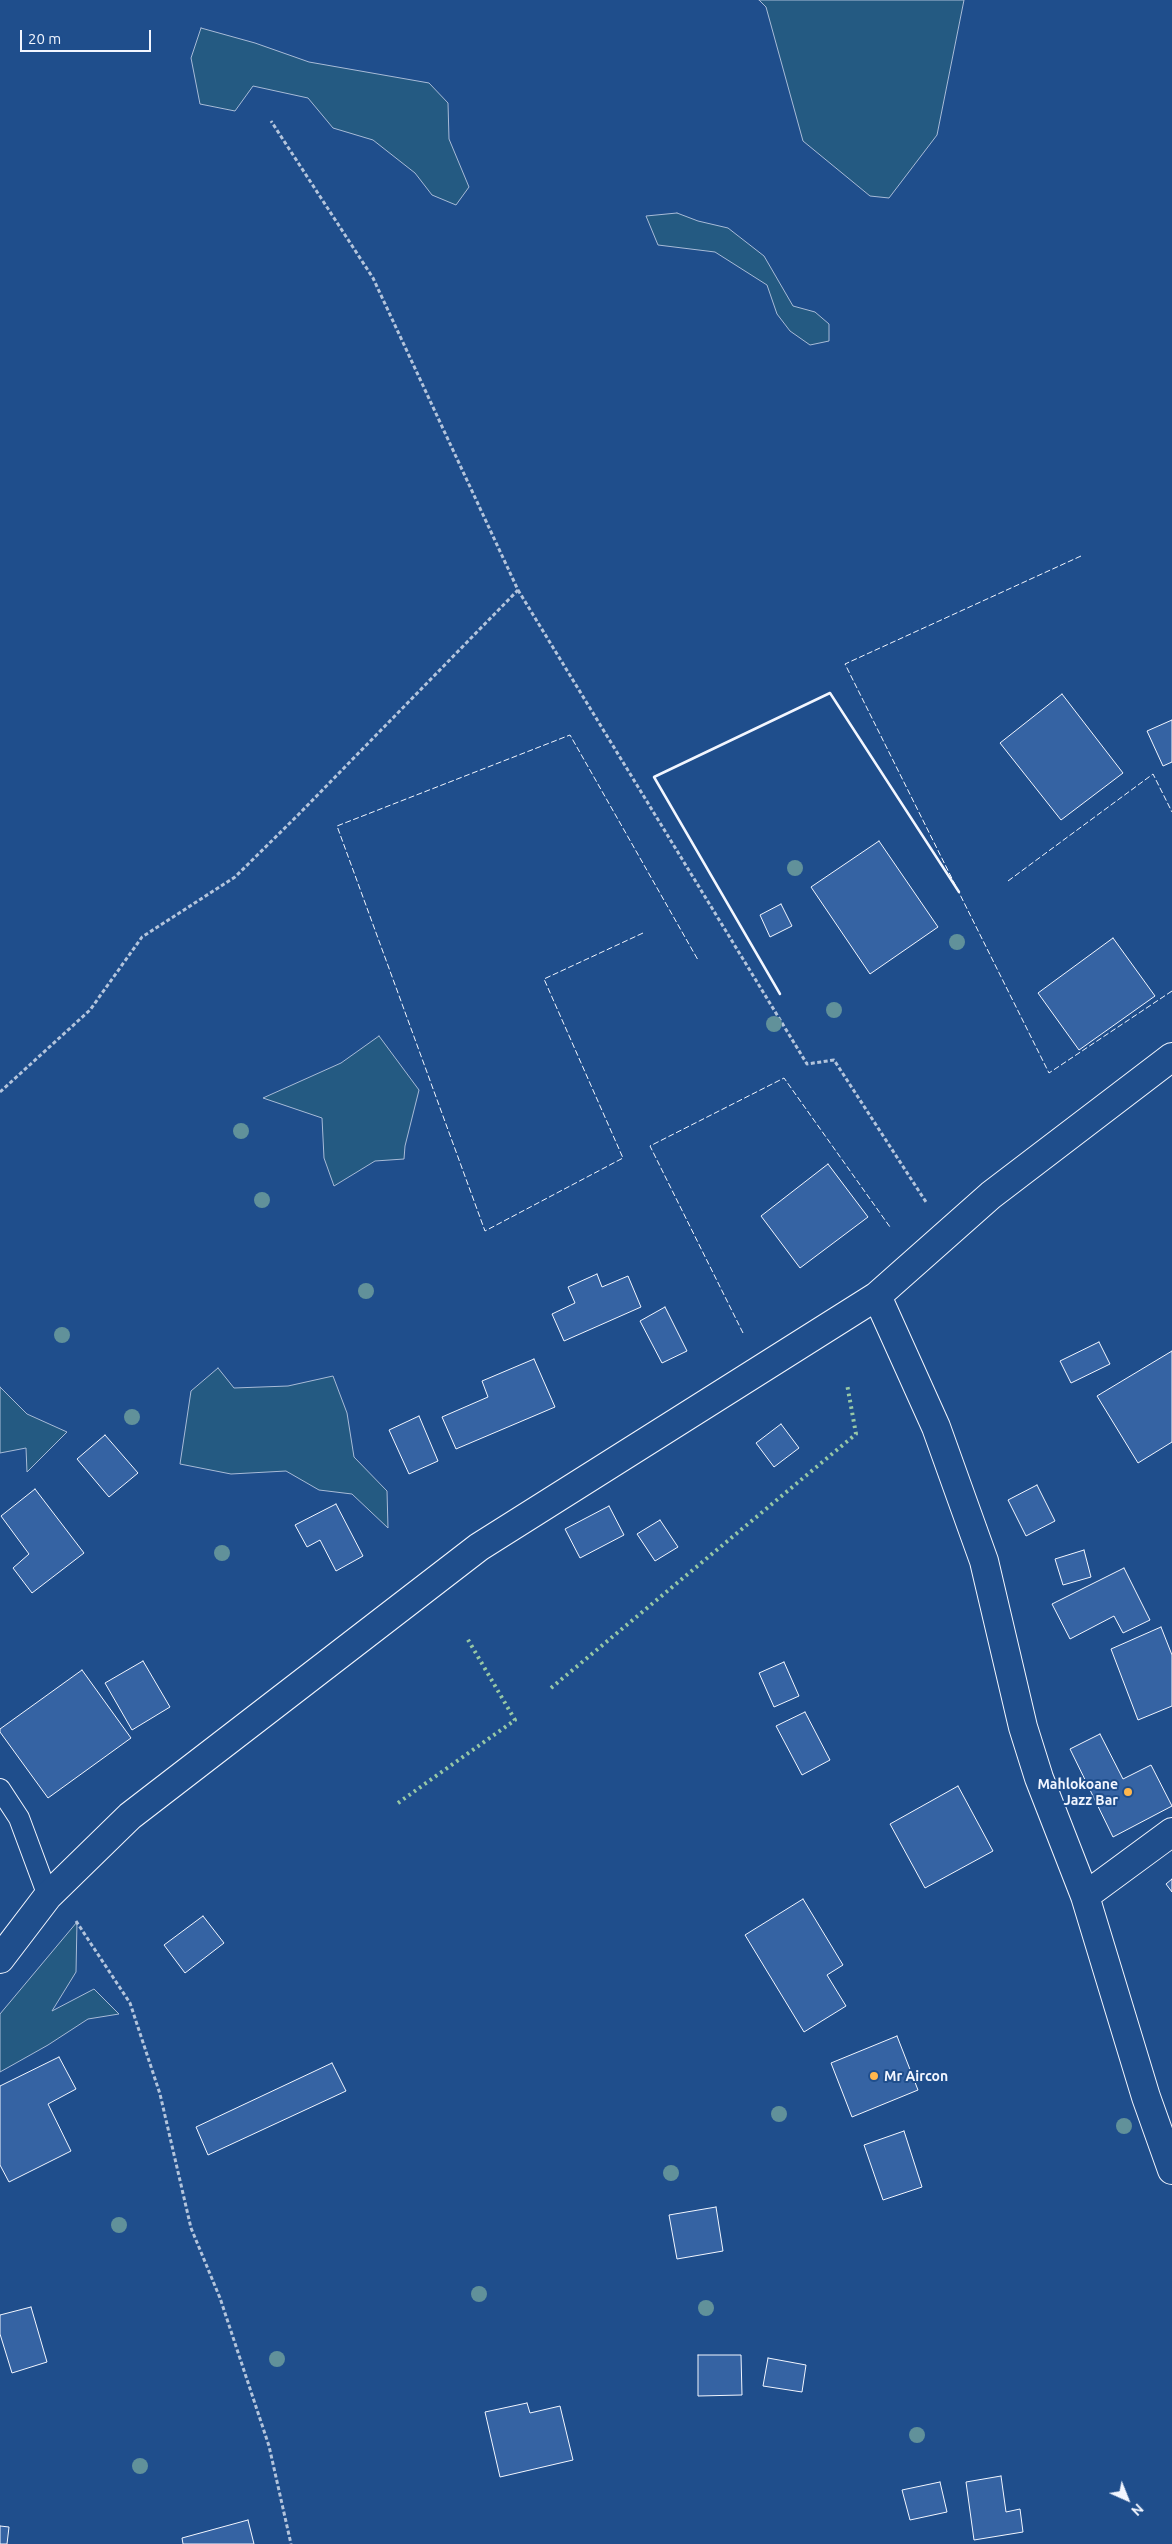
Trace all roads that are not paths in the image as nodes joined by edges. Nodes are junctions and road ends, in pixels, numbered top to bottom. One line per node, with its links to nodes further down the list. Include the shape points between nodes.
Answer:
1 (1172, 1057): 2 (street, via 991,1195)
2 (877, 1296): 5 (street, via 479,1547 130,1816); 6 (street, via 936,1428 980,1552 1023,1728)
3 (0, 1789): 5 (lane, via 19,1818)
4 (1172, 1832): 6 (street)
5 (48, 1896): 7 (street)
6 (1085, 1896): 8 (street)
7 (0, 1959)
8 (1172, 2170)

